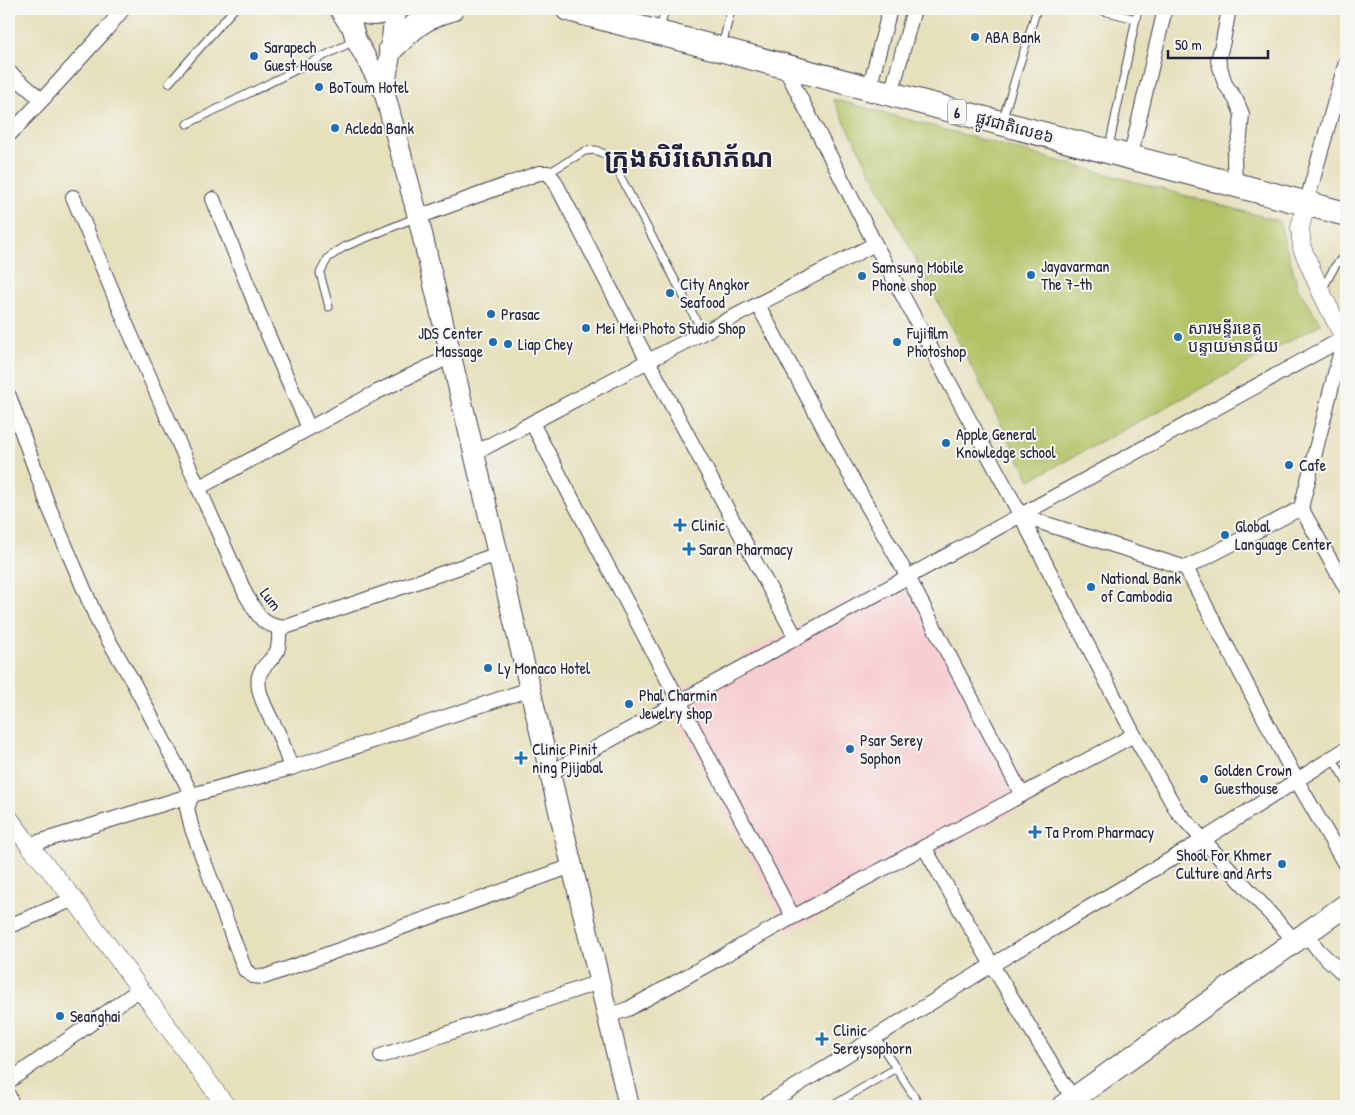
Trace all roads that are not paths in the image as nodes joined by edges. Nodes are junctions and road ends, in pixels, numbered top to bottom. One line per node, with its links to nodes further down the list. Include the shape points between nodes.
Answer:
1 (122, 9): 27 (street)
2 (234, 9): 23 (lane)
3 (394, 9): 15 (main road, via 382,15); 18 (main road)
4 (451, 9): 18 (highway, via 415,25)
5 (568, 9): 17 (highway, ផ្លូវជាតិលេខ៦ / 6)
6 (665, 9): 17 (lane)
7 (731, 9): 19 (lane)
8 (890, 9): 24 (street)
9 (914, 9): 26 (street)
10 (1037, 9): 29 (lane)
11 (1094, 9): 16 (lane)
12 (1138, 9): 16 (lane)
13 (1165, 9): 31 (street)
14 (1229, 9): 33 (street, via 1218,60 1225,84 1242,114 1234,157)
15 (350, 17): 25 (main road); 28 (lane)
16 (1136, 19): 31 (lane)
17 (659, 33): 19 (highway, ផ្លូវជាតិលេខ៦ / 6)
18 (391, 49): 25 (main road)
19 (722, 50): 21 (highway, ផ្លូវជាតិលេខ៦ / 6)
20 (1346, 62): 36 (street)
21 (784, 66): 24 (highway, ផ្លូវជាតិលេខ៦ / 6); 39 (street)
22 (9, 72): 27 (street)
23 (169, 83)
24 (868, 88): 26 (highway, ផ្លូវជាតិលេខ៦ / 6)
25 (384, 91): 38 (main road)
26 (891, 94): 29 (highway, ផ្លូវជាតិលេខ៦ / 6)
27 (42, 100): 30 (street)
28 (187, 124)
29 (1001, 124): 31 (highway, ផ្លូវជាតិលេខ៦ / 6)
30 (9, 135)
31 (1119, 155): 33 (highway, ផ្លូវជាតិលេខ៦ / 6)
32 (548, 173): 38 (street, via 539,172); 44 (lane, via 585,152 596,150 610,157); 47 (street)
33 (1235, 185): 36 (highway, ផ្លូវជាតិលេខ៦ / 6)
34 (73, 197): 52 (street, Lum)
35 (213, 199): 50 (street)
36 (1306, 204): 37 (highway, ផ្លូវជាតិលេខ៦ / 6); 41 (street, via 1300,228 1302,248)
37 (1346, 214)
38 (418, 217): 43 (lane, via 344,247 328,258 320,273); 46 (main road)
39 (875, 244): 42 (street); 54 (street)
40 (1346, 258): 41 (lane, via 1335,266)
41 (1321, 292): 45 (street)
42 (758, 305): 44 (street); 57 (street)
43 (329, 306)
44 (703, 333): 47 (street)
45 (1345, 340): 53 (street); 54 (street)
46 (451, 356): 50 (street); 51 (main road)
47 (648, 361): 49 (street); 60 (street)
48 (9, 396): 70 (street, via 48,505 99,624)
49 (532, 423): 51 (street); 62 (street)
50 (309, 428): 52 (street)
51 (475, 454): 55 (main road)
52 (198, 488): 59 (street, Lum, via 246,595 269,626)
53 (1301, 508): 56 (street); 58 (street)
54 (1020, 516): 56 (street); 57 (street); 63 (street)
55 (498, 554): 59 (street, Lum); 61 (main road)
56 (1186, 568): 69 (street)
57 (908, 577): 60 (street); 71 (street)
58 (1346, 588)
59 (279, 627): 66 (street, via 280,640 276,652 259,676 259,685 263,702)
60 (796, 638): 62 (street)
61 (530, 689): 66 (street); 67 (main road)
62 (679, 702): 67 (street); 80 (street)
63 (1134, 735): 71 (street); 73 (street, via 1177,811)
64 (1346, 749): 65 (street)
65 (1332, 758): 68 (lane); 69 (street)
66 (292, 768): 70 (street)
67 (550, 772): 76 (main road)
68 (1345, 777)
69 (1297, 781): 73 (street); 77 (street)
70 (192, 795): 74 (street); 76 (street, via 187,808 192,829 245,970 253,976 264,976)
71 (1022, 795): 75 (street)
72 (9, 818): 74 (street)
73 (1203, 840): 82 (street); 83 (street)
74 (28, 845): 78 (street)
75 (924, 847): 80 (street); 83 (street)
76 (572, 866): 85 (main road)
77 (1346, 866)
78 (74, 899): 81 (street); 86 (street)
79 (1346, 905): 82 (main road)
80 (793, 916): 87 (street, via 628,1009)
81 (9, 926)
82 (1301, 937): 84 (street); 93 (main road)
83 (992, 965): 88 (street); 93 (street)
84 (1346, 976)
85 (599, 982): 87 (main road); 89 (street)
86 (140, 988): 91 (street); 95 (street)
87 (607, 1016): 96 (main road)
88 (876, 1037): 90 (lane); 97 (street)
89 (381, 1056)
90 (896, 1068): 98 (lane); 99 (lane)
91 (9, 1081)
92 (9, 1096): 94 (street)
93 (1071, 1104)
94 (12, 1106)
95 (226, 1106)
96 (629, 1106)
97 (764, 1106)
98 (832, 1106)
99 (920, 1106)

